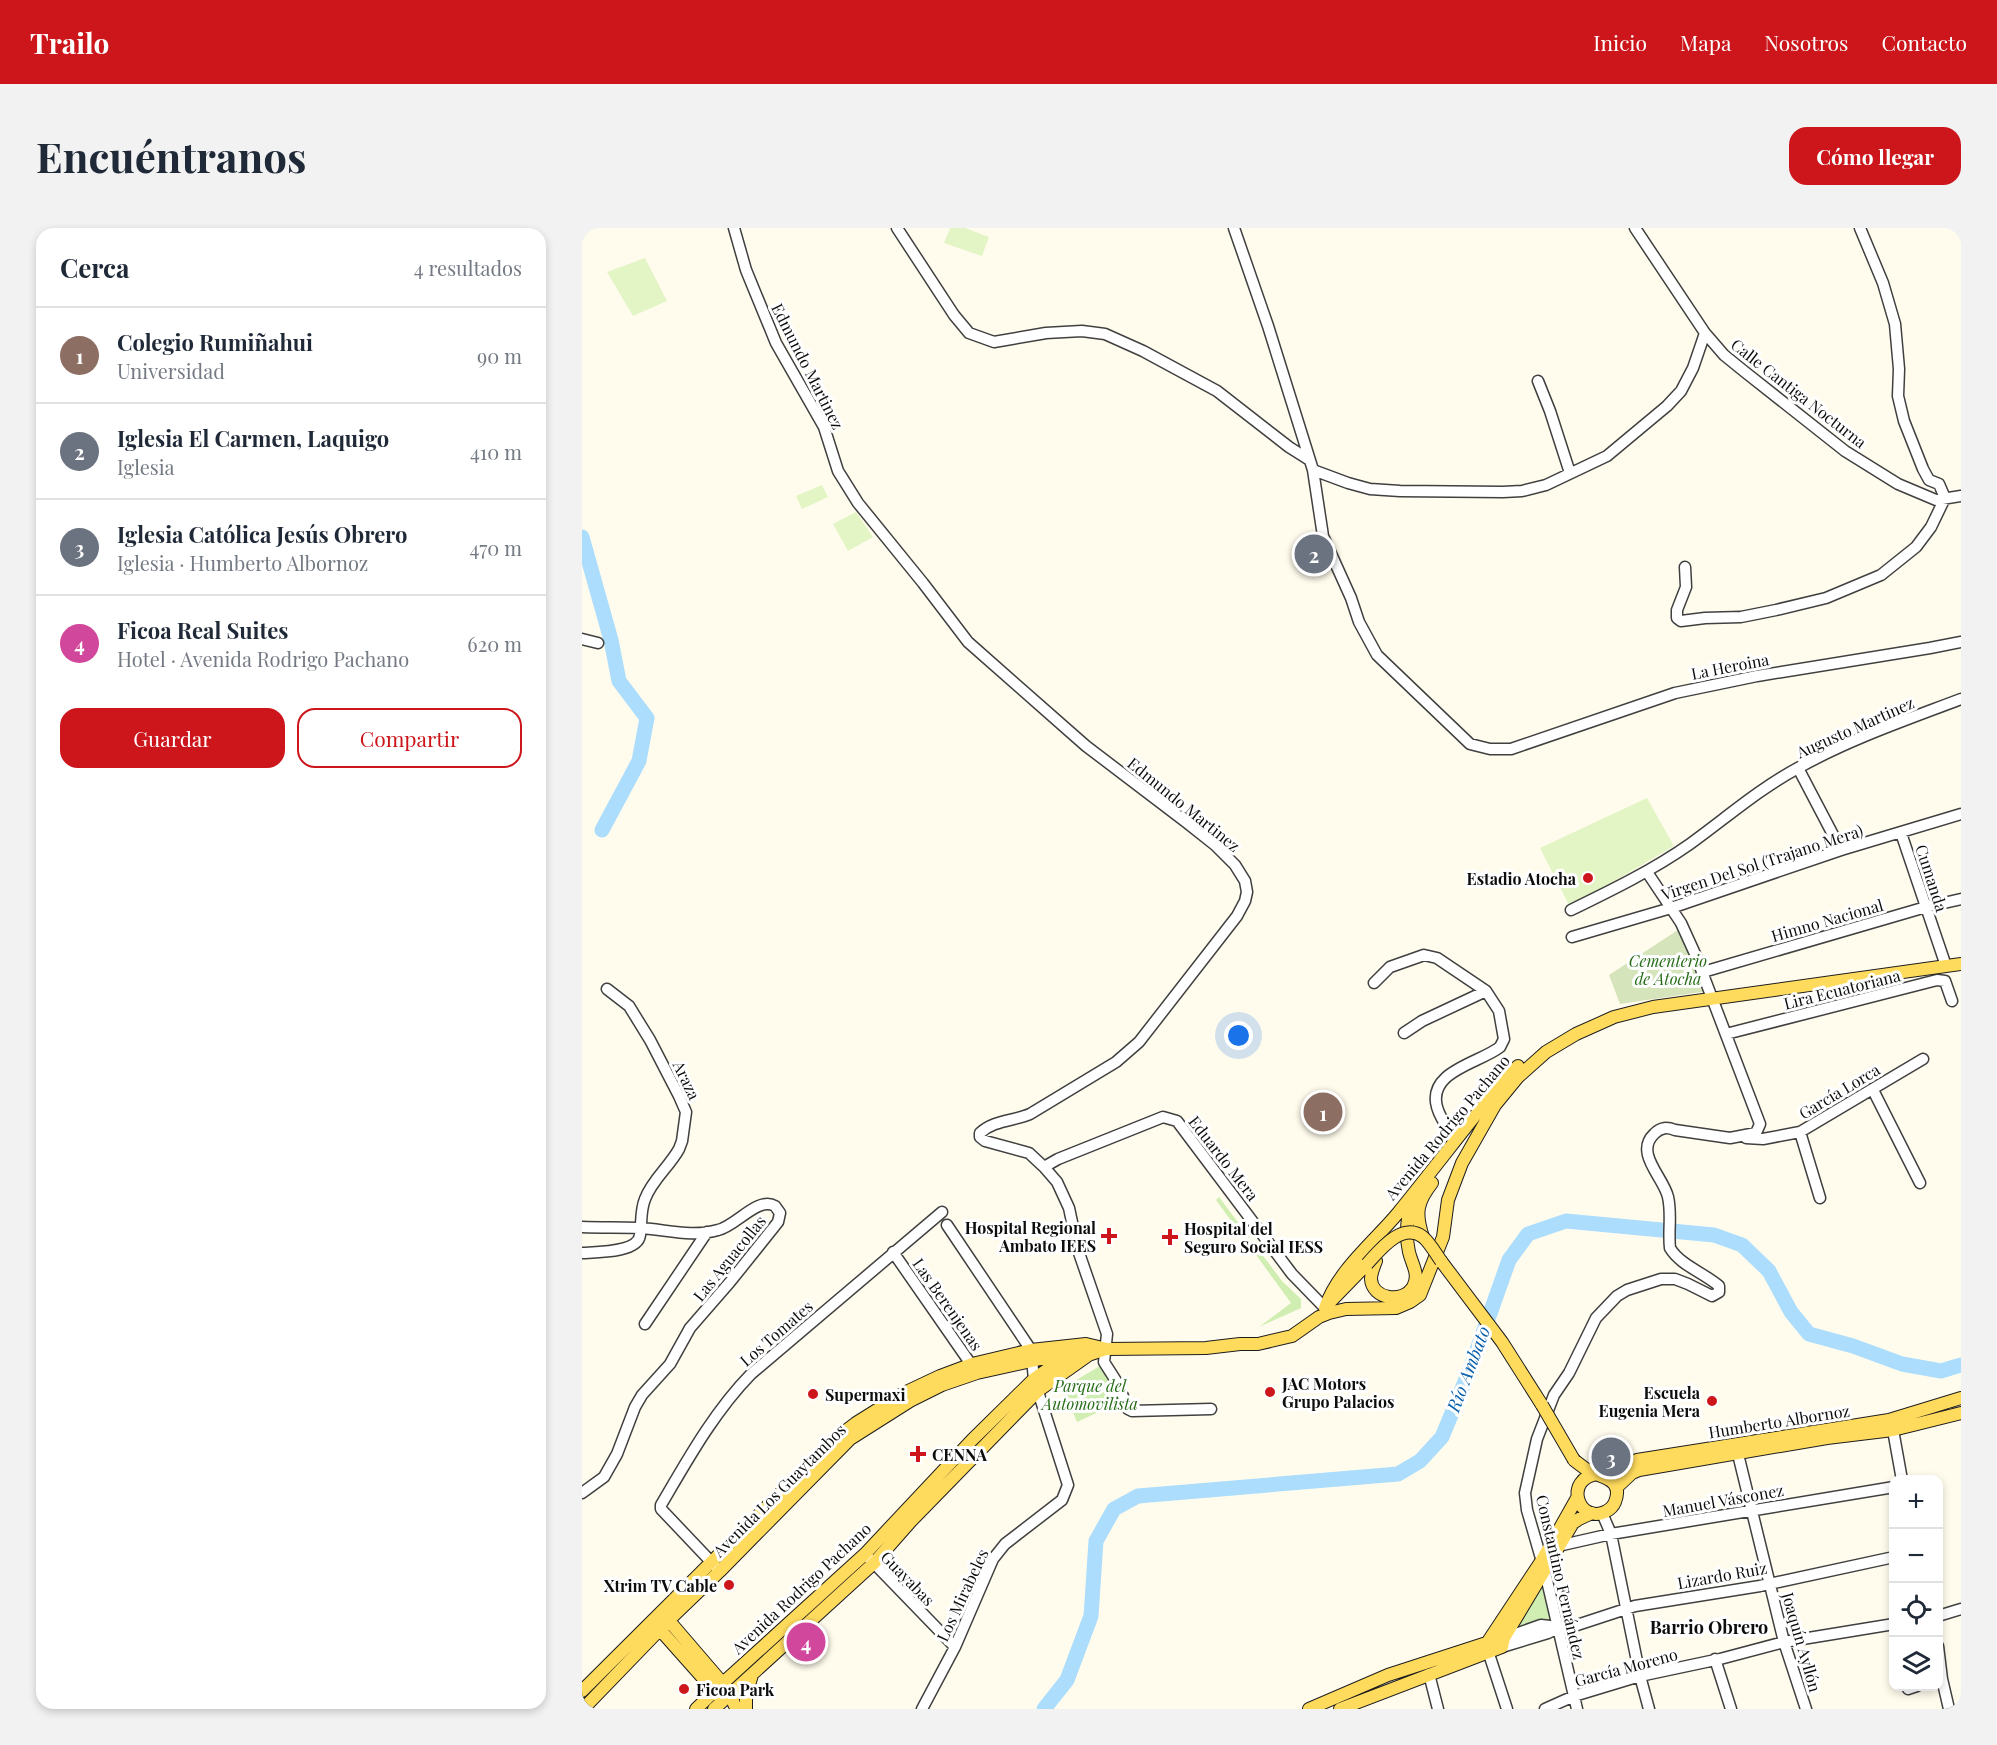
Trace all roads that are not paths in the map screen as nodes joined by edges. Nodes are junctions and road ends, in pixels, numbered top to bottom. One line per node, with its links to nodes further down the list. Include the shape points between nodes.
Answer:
1 (734, 228): 45 (street, Edmundo Martinez, via 746,270 776,343 824,427 838,471 858,503 968,642 1086,746 1215,845 1245,881 1245,901 1237,916 1138,1042 1116,1062 1030,1114 992,1124 980,1132 985,1141 1029,1153)
2 (897, 228): 8 (street, via 969,333 994,342 1046,333 1105,334 1217,391)
3 (1234, 228): 8 (street)
4 (1635, 228): 6 (street, Calle Cantiga Nocturna)
5 (1860, 228): 12 (street, via 1895,324 1898,396 1904,421 1923,469 1929,480 1939,484)
6 (1705, 333): 10 (street, via 1693,368 1681,391 1667,406 1607,456); 12 (street, Calle Cantiga Nocturna, via 1724,355 1845,451 1898,484 1936,500)
7 (1538, 381): 10 (street)
8 (1308, 459): 9 (street)
9 (1313, 470): 10 (street, via 1370,489 1440,493 1522,491); 15 (street, La Heroina, via 1323,537 1377,655 1470,744 1511,749 1675,693)
10 (1570, 473)
11 (1961, 496): 12 (street, Calle Cantiga Nocturna)
12 (1945, 498): 13 (street, via 1916,547 1881,575 1826,597 1741,617 1681,621 1677,610 1686,587)
13 (1685, 567)
14 (582, 639): 16 (street)
15 (1961, 642)
16 (598, 643)
17 (1961, 699): 18 (street, Augusto Martinez, via 1858,738)
18 (1798, 768): 21 (street); 22 (street, Augusto Martinez)
19 (1961, 814): 20 (street, Virgen Del Sol (Trajano Mera))
20 (1901, 833): 21 (street, Virgen Del Sol (Trajano Mera)); 24 (street, Cumanda)
21 (1841, 850): 25 (street, Virgen Del Sol (Trajano Mera))
22 (1647, 872): 25 (street); 26 (street, Augusto Martinez)
23 (1961, 898): 24 (street, Himno Nacional)
24 (1926, 907): 29 (street, Cumanda); 31 (street, Himno Nacional)
25 (1671, 908): 27 (street, Virgen Del Sol (Trajano Mera)); 31 (street)
26 (1571, 910)
27 (1572, 937)
28 (1961, 957): 29 (main road, Avenida Rodrigo Pachano)
29 (1945, 963): 30 (main road, Avenida Rodrigo Pachano); 35 (main road, Avenida Rodrigo Pachano)
30 (1961, 964)
31 (1703, 972): 35 (street)
32 (1374, 983): 34 (street, via 1390,968 1424,955 1437,958)
33 (607, 989): 52 (street, Araza, via 634,1014 686,1112 682,1141 645,1199)
34 (1486, 991): 37 (street); 44 (street, via 1499,1011 1504,1039 1495,1051 1453,1071 1437,1092 1436,1105)
35 (1710, 995): 38 (street); 41 (main road, Avenida Rodrigo Pachano, via 1614,1017 1576,1034 1526,1069); 44 (main road, Avenida Rodrigo Pachano, via 1615,1010 1562,1033 1525,1059 1505,1079)
36 (1952, 1001): 38 (street, Lira Ecuatoriana, via 1945,981 1937,980)
37 (1404, 1033)
38 (1726, 1034): 43 (street, via 1760,1124 1756,1132)
39 (1923, 1059): 40 (street, García Lorca)
40 (1873, 1090): 42 (street, García Lorca); 46 (street)
41 (1486, 1120): 54 (main road, via 1424,1193 1418,1208); 60 (main road, via 1462,1163 1448,1200 1443,1237 1420,1295 1395,1308)
42 (1800, 1132): 43 (street, García Lorca, via 1763,1139); 48 (street)
43 (1730, 1138): 59 (street, García Lorca, via 1668,1127 1651,1137 1648,1149 1650,1163 1668,1193 1672,1252 1719,1286)
44 (1456, 1140): 47 (main road, Avenida Rodrigo Pachano)
45 (1044, 1167): 60 (street, Eduardo Mera, via 1163,1117 1177,1121 1292,1274); 62 (street, Edmundo Martinez, via 1057,1182 1069,1208 1078,1250 1107,1334)
46 (1920, 1183)
47 (1416, 1191): 58 (main road, via 1407,1215 1409,1254 1417,1280 1412,1290 1403,1297 1382,1294 1371,1280); 60 (main road, Avenida Rodrigo Pachano, via 1336,1284)
48 (1820, 1198)
49 (942, 1212): 55 (street, Los Tomates)
50 (946, 1226): 65 (street)
51 (582, 1227): 52 (street, Las Aguacollas)
52 (640, 1228): 53 (street, Las Aguacollas); 56 (street, via 635,1245)
53 (707, 1232): 61 (street); 79 (street, Las Aguacollas, via 726,1227 762,1203 773,1204 780,1213 765,1240 690,1328 670,1364 642,1395 604,1477)
54 (1423, 1237): 57 (main road, bridge); 58 (main road, bridge, via 1411,1233 1394,1238)
55 (893, 1252): 66 (street, Las Berenjenas); 88 (street, Los Tomates, via 734,1392 661,1505)
56 (582, 1253)
57 (1441, 1261): 58 (main road, bridge, via 1419,1240 1408,1237 1396,1240); 73 (main road, bridge, via 1502,1342)
58 (1371, 1262): 60 (main road, via 1344,1299)
59 (1719, 1292): 87 (street, Constantino Fernández, via 1712,1296 1681,1281 1660,1279 1617,1296 1596,1318 1554,1395 1528,1476 1527,1510)
60 (1327, 1310): 62 (main road, via 1287,1331 1249,1343)
61 (645, 1324)
62 (1107, 1348): 63 (main road, Avenida Los Guaytambos); 69 (street, Edmundo Martinez, via 1104,1362 1130,1411)
63 (1088, 1349): 64 (main road, Avenida Rodrigo Pachano); 65 (main road, Avenida Los Guaytambos); 67 (main road, Avenida Rodrigo Pachano)
64 (1070, 1354): 65 (main road, Avenida Los Guaytambos); 67 (main road, Avenida Rodrigo Pachano)
65 (1032, 1355): 66 (main road, Avenida Los Guaytambos); 67 (street)
66 (974, 1368): 88 (main road, Avenida Los Guaytambos, via 940,1376 856,1423)
67 (1037, 1384): 86 (main road, Avenida Rodrigo Pachano); 98 (street, Los Mirabeles, via 1067,1491 1062,1500 999,1550)
68 (1961, 1398): 71 (main road, Humberto Albornoz)
69 (1211, 1409)
70 (1961, 1413): 71 (main road, Humberto Albornoz)
71 (1891, 1425): 72 (main road, Humberto Albornoz); 75 (street)
72 (1737, 1449): 74 (main road, Humberto Albornoz, via 1637,1460); 77 (main road, Humberto Albornoz, via 1639,1470); 81 (street, Joaquín Ayllón)
73 (1574, 1460): 74 (main road); 76 (main road)
74 (1600, 1475): 76 (main road); 77 (main road)
75 (1901, 1475)
76 (1581, 1481): 80 (main road)
77 (1616, 1488): 82 (main road, via 1612,1506)
78 (1889, 1488): 81 (street, Manuel Vásconez)
79 (582, 1493)
80 (1577, 1498): 82 (main road, via 1583,1508); 87 (main road)
81 (1752, 1510): 83 (street, Manuel Vásconez); 89 (street, Joaquín Ayllón)
82 (1597, 1513): 83 (street); 84 (main road, via 1573,1523)
83 (1611, 1534): 84 (street, Manuel Vásconez); 90 (street)
84 (1558, 1546): 87 (main road)
85 (1889, 1558): 89 (street, Lizardo Ruiz)
86 (869, 1559): 98 (street, Guayabas); 102 (main road, Avenida Rodrigo Pachano); 107 (main road, Avenida Rodrigo Pachano)
87 (1543, 1566): 95 (street, Constantino Fernández); 96 (main road); 99 (main road)
88 (717, 1567): 93 (main road, Avenida Los Guaytambos)
89 (1769, 1584): 90 (street, Lizardo Ruiz); 97 (street, Joaquín Ayllón)
90 (1626, 1609): 95 (street, Lizardo Ruiz); 103 (street)
91 (1961, 1609): 92 (street)
92 (1943, 1614)
93 (660, 1620): 104 (main road, Avenida Los Guaytambos); 107 (main road); 110 (main road, Avenida Los Guaytambos)
94 (1889, 1625): 97 (street, García Moreno)
95 (1558, 1628): 96 (street, Lizardo Ruiz, via 1541,1625); 106 (street, Constantino Fernández)
96 (1503, 1642): 99 (main road, Lizardo Ruiz)
97 (1784, 1642): 100 (street, García Moreno); 122 (street, Joaquín Ayllón)
98 (955, 1647): 113 (street, Los Mirabeles)
99 (1487, 1647): 101 (main road, Lizardo Ruiz); 108 (main road, Lizardo Ruiz, via 1388,1675); 117 (street)
100 (1715, 1659): 103 (street, García Moreno); 121 (street)
101 (1430, 1674): 108 (main road, Lizardo Ruiz); 116 (street)
102 (752, 1675): 107 (main road, Avenida Rodrigo Pachano); 107 (main road, via 746,1695)
103 (1640, 1677): 106 (street, García Moreno); 120 (street)
104 (582, 1691)
105 (1943, 1691): 109 (street)
106 (1574, 1696): 118 (street, García Moreno); 119 (street, Constantino Fernández)
107 (730, 1698): 111 (main road, Avenida Rodrigo Pachano); 112 (main road, Avenida Rodrigo Pachano)
108 (1354, 1700): 114 (main road, Lizardo Ruiz); 115 (main road, Lizardo Ruiz)
109 (1947, 1708)
110 (583, 1709)
111 (696, 1709)
112 (714, 1709)
113 (922, 1709)
114 (1309, 1709)
115 (1340, 1709)
116 (1438, 1709)
117 (1507, 1709)
118 (1545, 1709)
119 (1577, 1709)
120 (1648, 1709)
121 (1731, 1709)
122 (1806, 1709)

